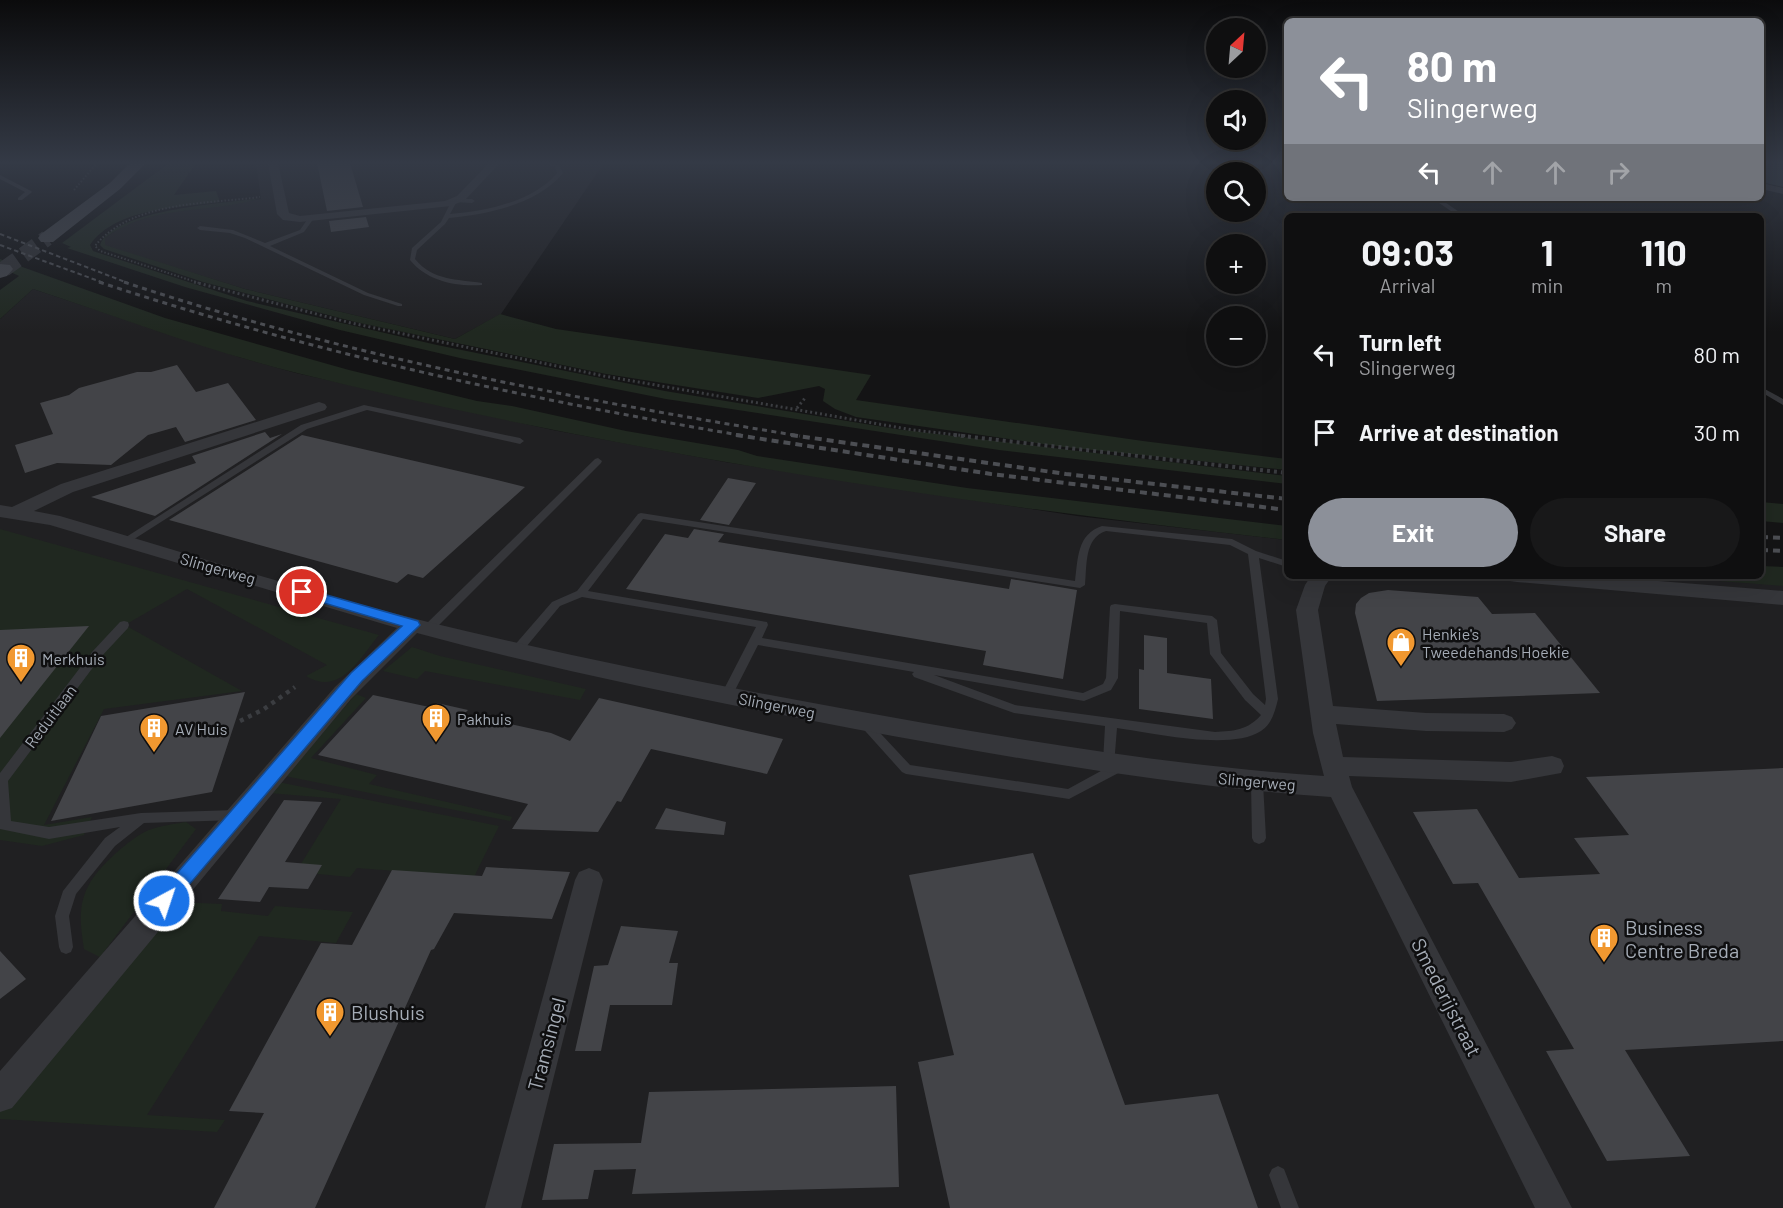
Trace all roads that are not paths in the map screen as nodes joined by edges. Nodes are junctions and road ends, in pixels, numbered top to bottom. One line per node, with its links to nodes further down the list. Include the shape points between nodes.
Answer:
1 (58, 219): 2 (main road, via 41,235)
2 (65, 219)
3 (310, 219): 6 (lane, via 302,231)
4 (445, 219): 7 (lane, via 414,249 412,259 433,277)
5 (200, 228): 6 (lane, via 231,231)
6 (264, 246): 8 (lane, via 366,294)
7 (480, 284)
8 (400, 305)
9 (1764, 391): 10 (lane)
10 (1783, 403)
11 (319, 406): 14 (street, Slingerweg, via 67,488)
12 (520, 441): 15 (lane, via 367,407 304,427)
13 (597, 461): 23 (lane)
14 (8, 512): 15 (street, Slingerweg, via 53,520)
15 (125, 541): 23 (street, Slingerweg)
16 (1253, 553): 17 (lane); 20 (lane, via 1224,540 1098,529 1087,538 1080,585 640,516); 29 (lane, via 1272,699)
17 (1284, 563)
18 (1320, 579): 28 (street, via 1307,610)
19 (1553, 579): 21 (street)
20 (581, 592): 24 (lane, via 763,625); 25 (lane, via 556,604)
21 (1783, 598)
22 (124, 625): 38 (lane, Reduitlaan, via 96,655 2,780 5,825 49,833)
23 (420, 627): 25 (street, Slingerweg); 37 (street, via 357,677)
24 (755, 641): 26 (lane); 27 (lane)
25 (517, 650): 27 (street, Slingerweg)
26 (892, 665): 29 (lane, via 1084,697 1107,687 1112,678 1115,607 1202,618 1212,620 1216,654); 31 (lane, via 1014,709)
27 (727, 695): 30 (street, Slingerweg)
28 (1322, 714): 32 (street); 35 (street)
29 (1268, 715): 31 (lane, via 1257,728 1227,737)
30 (861, 721): 33 (street, Slingerweg); 33 (lane, via 916,777 1053,798 1069,794)
31 (1111, 723): 33 (lane)
32 (1504, 723)
33 (1117, 763): 36 (street, Slingerweg)
34 (1552, 766): 35 (street, Slingerweg, via 1511,772)
35 (1336, 776): 36 (street, Slingerweg); 46 (street, Smederijstraat)
36 (1257, 783): 39 (lane)
37 (238, 814): 38 (lane, Reduitlaan); 42 (street)
38 (141, 818): 41 (lane, via 110,842 70,891 62,916)
39 (1259, 838)
40 (589, 880): 44 (street, Tramsingel)
41 (66, 947)
42 (0, 1096)
43 (1278, 1175): 45 (lane)
44 (503, 1208)
45 (1290, 1208)
46 (1554, 1208)

